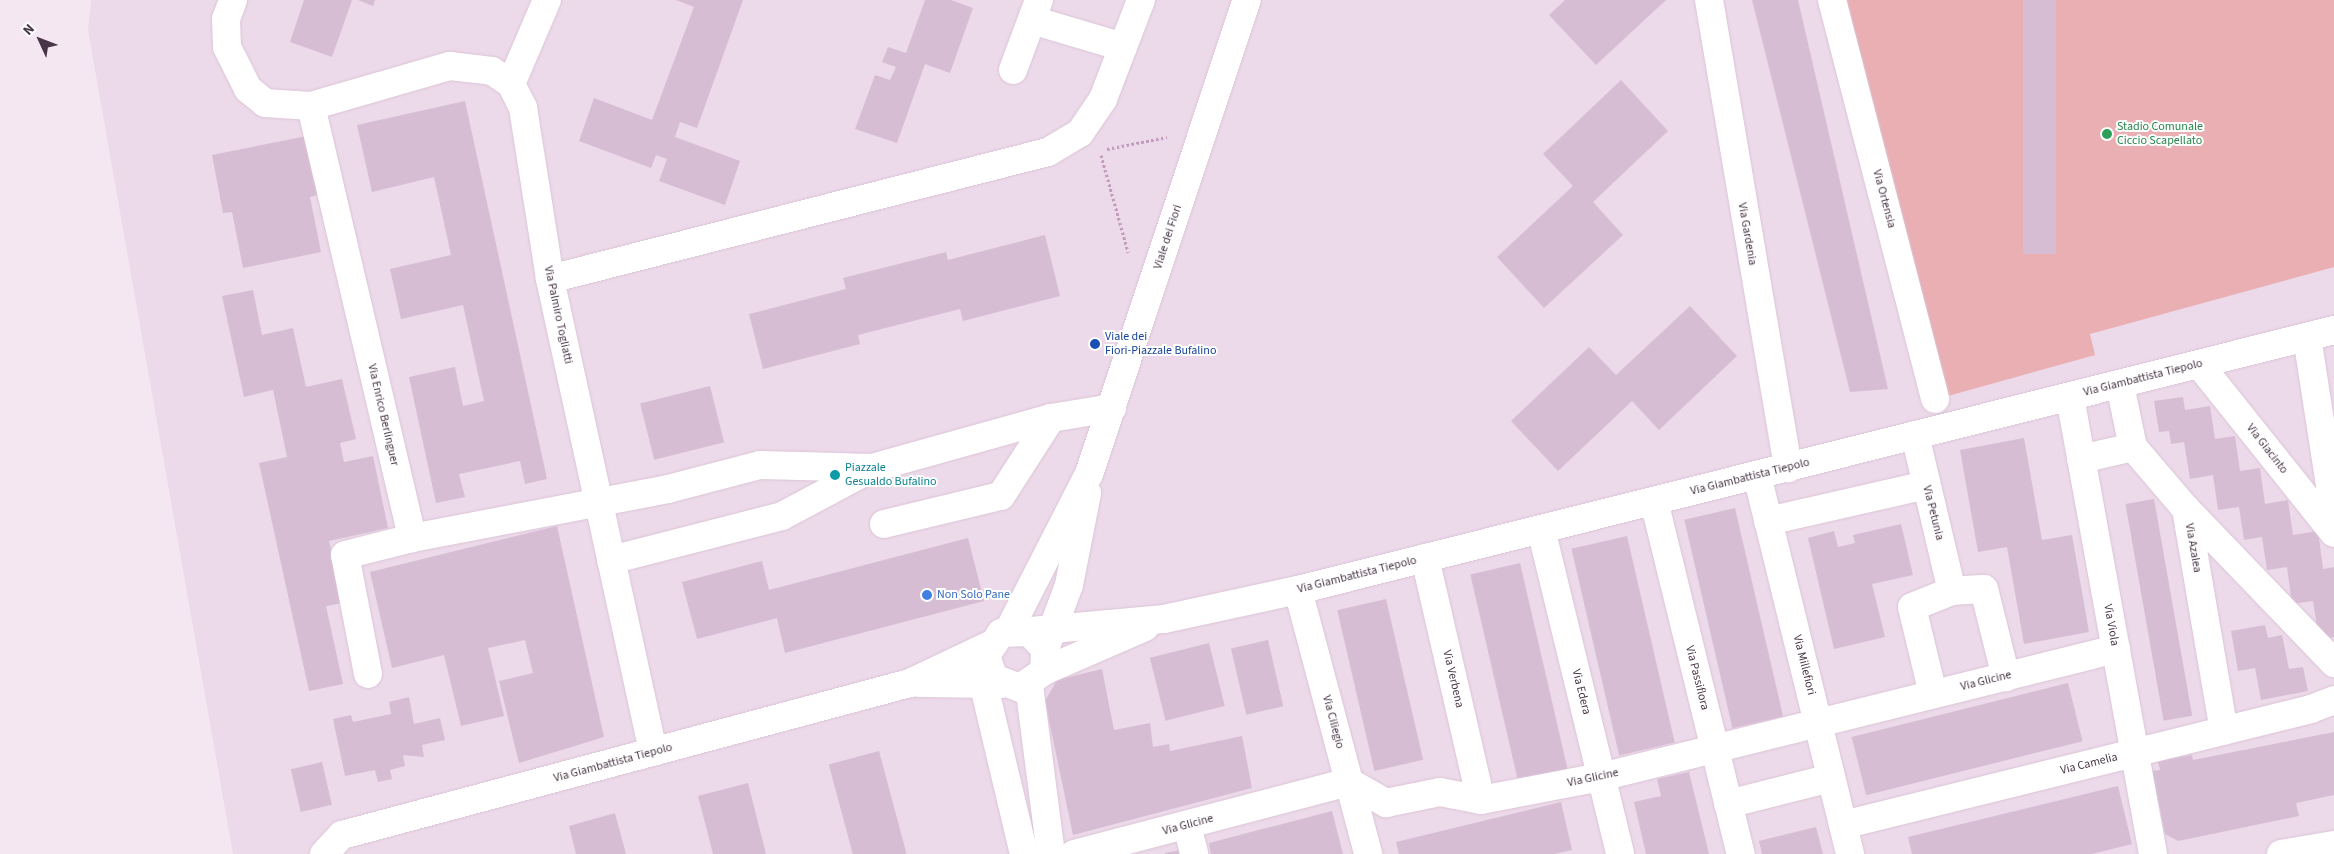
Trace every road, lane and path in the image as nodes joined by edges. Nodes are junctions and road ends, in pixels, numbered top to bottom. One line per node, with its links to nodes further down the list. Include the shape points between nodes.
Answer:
1 (232, 0): 11 (street, via 226,19 227,47 248,89 266,103)
2 (547, 0): 10 (street)
3 (1141, 0): 8 (street)
4 (1247, 0): 21 (street, Viale dei Fiori)
5 (1710, 0): 27 (street, Via Gardenia)
6 (1832, 0): 20 (street, Via Ortensia)
7 (1035, 10): 8 (street); 9 (street)
8 (1123, 47): 14 (street, via 1103,99 1080,133 1048,152)
9 (1013, 70)
10 (512, 84): 11 (street, via 492,71 450,66); 14 (street, Via Palmiro Togliatti, via 523,108)
11 (311, 106): 39 (street, Via Enrico Berlinguer)
12 (1168, 137): 13 (path, via 1099,150)
13 (1128, 252)
14 (550, 279): 31 (street, Via Palmiro Togliatti)
15 (2334, 330): 16 (street, Via Giambattista Tiepolo)
16 (2307, 337): 17 (street, Via Giambattista Tiepolo); 34 (street)
17 (2199, 364): 18 (street, Via Giambattista Tiepolo); 38 (street, Via Giacinto)
18 (2120, 384): 19 (street, Via Giambattista Tiepolo); 24 (street, Via Azalea)
19 (2070, 397): 23 (street, Via Giambattista Tiepolo); 25 (street, Via Viola)
20 (1935, 399)
21 (1112, 408): 22 (street); 28 (street, Viale dei Fiori)
22 (1051, 418): 26 (street); 36 (street, via 1001,496)
23 (1915, 436): 27 (street, Via Giambattista Tiepolo); 30 (street, Via Petunia)
24 (2133, 447): 25 (street); 33 (street, Via Azalea)
25 (2081, 459): 47 (street, Via Viola)
26 (872, 468): 31 (street, via 760,465 668,489); 41 (street, via 782,516)
27 (1788, 468): 29 (street, Via Giambattista Tiepolo)
28 (1089, 474): 42 (street); 48 (street)
29 (1757, 475): 32 (street, Via Giambattista Tiepolo); 35 (street, Via Millefiori)
30 (1926, 485): 35 (street); 44 (street, Via Petunia)
31 (598, 500): 39 (street); 41 (street, Via Palmiro Togliatti)
32 (1654, 501): 37 (street, Via Giambattista Tiepolo); 57 (street, Via Passiflora)
33 (2186, 510): 49 (street); 56 (street, Via Azalea)
34 (2334, 512)
35 (1768, 520): 55 (street, Via Millefiori)
36 (884, 524)
37 (1542, 529): 40 (street, Via Giambattista Tiepolo); 60 (street, Via Edera)
38 (2334, 533)
39 (412, 538): 50 (street, via 345,556)
40 (1425, 558): 43 (street, Via Giambattista Tiepolo); 63 (street, Via Verbena)
41 (611, 560): 58 (street, Via Palmiro Togliatti)
42 (1069, 585): 46 (street, via 1077,612); 48 (street)
43 (1298, 590): 45 (street, Via Giambattista Tiepolo); 62 (street, Via Ciliegio)
44 (1952, 591): 51 (street, via 1984,589); 53 (street, via 1912,607)
45 (1164, 619): 46 (street); 48 (street)
46 (1098, 623): 48 (street)
47 (2116, 649): 51 (street, Via Glicine); 59 (street, Via Viola)
48 (1017, 656): 52 (street); 52 (street); 70 (street); 71 (street)
49 (2334, 663)
50 (368, 674)
51 (2006, 677): 53 (street, Via Glicine)
52 (910, 683): 58 (street, Via Giambattista Tiepolo)
53 (1933, 694): 55 (street, Via Glicine)
54 (2334, 700): 56 (street, Via Camelia)
55 (1818, 723): 57 (street, Via Glicine); 61 (street, Via Millefiori)
56 (2224, 731): 59 (street, Via Camelia)
57 (1715, 749): 60 (street, Via Glicine); 64 (street, Via Passiflora)
58 (653, 752): 69 (street, Via Giambattista Tiepolo, via 342,835)
59 (2135, 753): 66 (street, Via Camelia); 77 (street, Via Viola)
60 (1601, 776): 63 (street, Via Glicine); 68 (street, Via Edera)
61 (1831, 778): 64 (street); 66 (street, Via Millefiori)
62 (1350, 782): 63 (street, Via Glicine, via 1386,803 1440,792); 65 (street, Via Glicine); 74 (street, Via Ciliegio)
63 (1481, 800)
64 (1728, 804): 75 (street, Via Passiflora)
65 (1187, 825): 72 (street, Via Glicine); 73 (street)
66 (1843, 825): 76 (street, Via Millefiori)
67 (2334, 845): 78 (street)
68 (1615, 853)
69 (324, 854)
70 (1024, 854)
71 (1051, 854)
72 (1074, 854)
73 (1194, 854)
74 (1368, 854)
75 (1741, 854)
76 (1850, 854)
77 (2153, 854)
78 (2281, 854)

